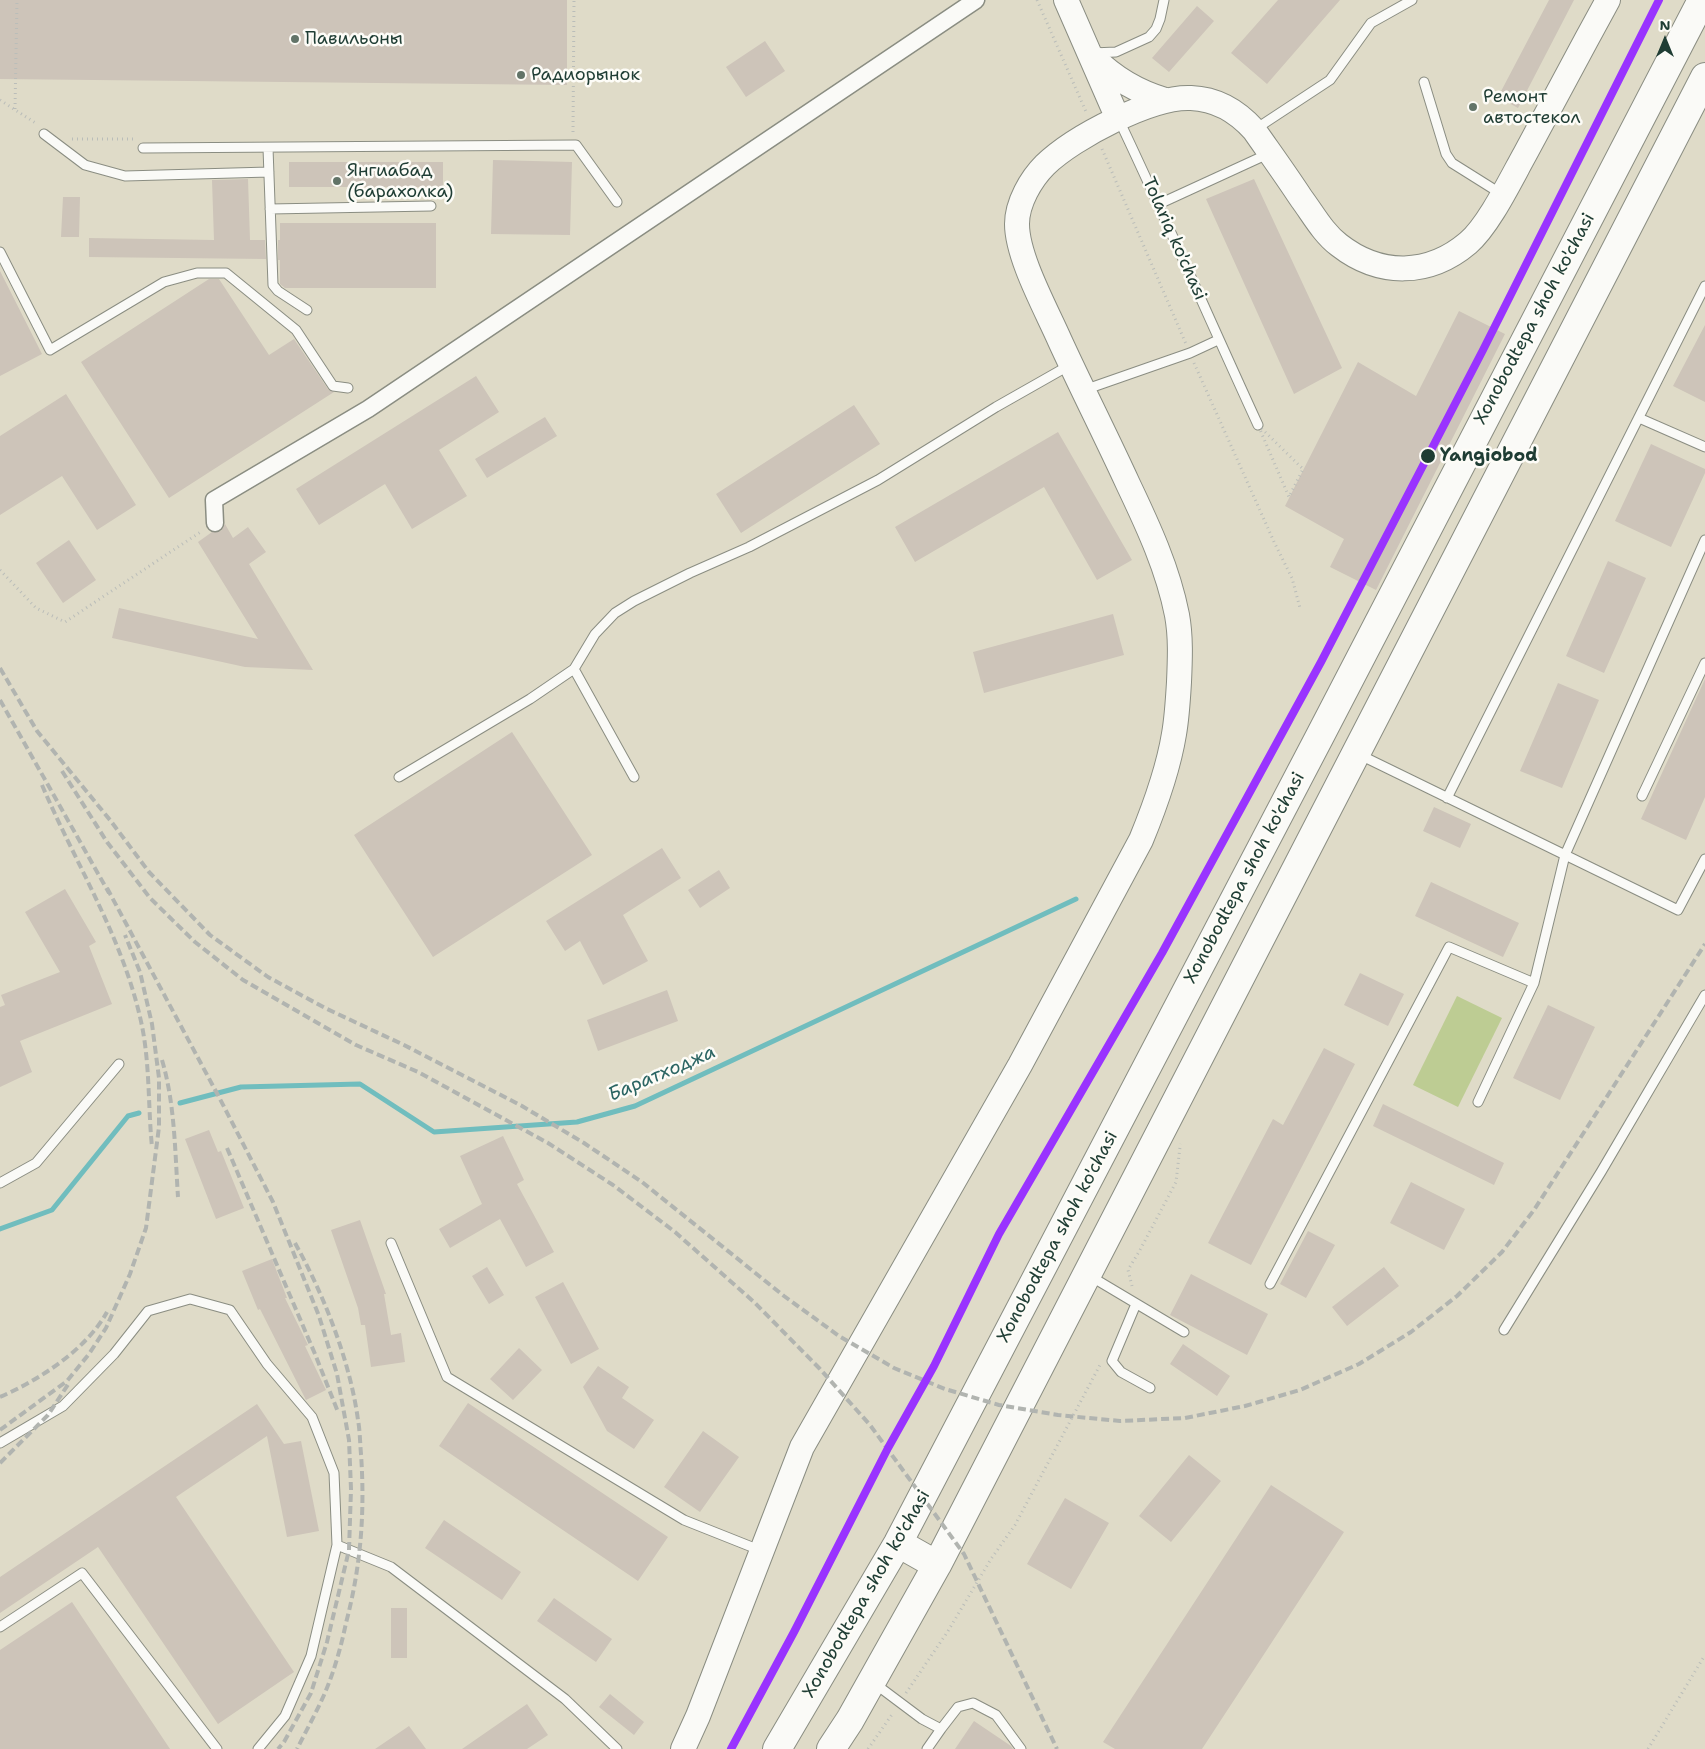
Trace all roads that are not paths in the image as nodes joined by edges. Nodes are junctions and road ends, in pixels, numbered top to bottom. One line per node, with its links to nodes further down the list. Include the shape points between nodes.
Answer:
1 (976, 0): 33 (street, via 368,409 214,500)
2 (1066, 0): 7 (street, Tolariq ko'chasi)
3 (1164, 0): 7 (lane, via 1156,29 1149,37 1116,52)
4 (1412, 0): 12 (lane, via 1371,23 1330,80)
5 (1608, 0): 18 (street)
6 (1702, 0): 55 (highway, Xonobodtepa shoh ko'chasi)
7 (1089, 53): 10 (street, Tolariq ko'chasi, via 1129,86); 11 (street, Tolariq ko'chasi)
8 (1705, 78): 37 (highway)
9 (1424, 82): 18 (lane, via 1446,154 1452,162)
10 (1164, 100): 11 (street); 12 (street, via 1190,98 1213,101 1236,113)
11 (1118, 119): 20 (lane, Tolariq ko'chasi); 27 (street, via 1094,130 1041,170 1021,203 1017,220 1024,258)
12 (1254, 130): 16 (street)
13 (44, 134): 17 (lane, via 85,165 126,176)
14 (143, 148): 15 (lane)
15 (268, 148): 17 (lane); 19 (lane, via 576,144)
16 (1270, 153): 18 (street, via 1330,237 1358,256 1387,267 1426,266 1460,249 1479,231); 20 (lane)
17 (269, 172): 22 (lane)
18 (1503, 195)
19 (617, 202)
20 (1159, 204): 26 (lane, Tolariq ko'chasi)
21 (431, 206): 22 (lane)
22 (270, 209): 25 (lane, via 273,285)
23 (0, 252): 28 (lane, via 50,350 164,282 197,273 226,273 296,330 333,386)
24 (1705, 286): 30 (lane)
25 (307, 310)
26 (1218, 340): 29 (lane); 31 (lane, Tolariq ko'chasi)
27 (1071, 365): 29 (street); 36 (lane, via 878,480 749,548 634,600 615,613 595,634)
28 (348, 388)
29 (1084, 390): 61 (street, via 1152,534 1176,613 1180,647 1178,698 1166,772 1137,848 1020,1064 802,1448)
30 (1639, 418): 32 (lane); 41 (lane)
31 (1258, 425)
32 (1705, 447)
33 (215, 523)
34 (1705, 540): 42 (lane)
35 (1705, 663): 40 (lane)
36 (574, 669): 38 (lane); 39 (lane)
37 (1356, 753): 41 (lane); 50 (highway)
38 (399, 777)
39 (634, 777)
40 (1642, 796)
41 (1448, 798): 42 (lane)
42 (1565, 855): 43 (lane, via 1678,910); 44 (lane)
43 (1705, 859)
44 (1534, 983): 47 (lane); 51 (lane, via 1449,947)
45 (1705, 995): 53 (lane)
46 (119, 1064): 48 (lane, via 36,1163)
47 (1478, 1102)
48 (0, 1183)
49 (391, 1243): 61 (lane, via 447,1377 684,1520)
50 (1087, 1274): 52 (lane); 56 (highway)
51 (1270, 1284)
52 (1136, 1304): 54 (lane); 57 (lane, via 1112,1361 1121,1372)
53 (1504, 1330)
54 (1184, 1332)
55 (1006, 1335): 56 (highway); 59 (highway, Xonobodtepa shoh ko'chasi)
56 (1045, 1356): 62 (highway)
57 (1150, 1388)
58 (0, 1443): 60 (lane, via 63,1406 114,1354 148,1311 190,1299 230,1310 267,1364 312,1418 334,1473)
59 (898, 1543): 62 (highway); 70 (highway, Xonobodtepa shoh ko'chasi)
60 (337, 1545): 67 (lane, via 310,1656 285,1716); 68 (lane, via 391,1567 565,1699)
61 (762, 1551): 69 (street)
62 (937, 1565): 64 (highway)
63 (0, 1627): 66 (lane, via 82,1573)
64 (872, 1681): 65 (lane, via 922,1719); 71 (highway)
65 (941, 1729): 72 (lane); 73 (lane, via 958,1707 973,1703 996,1715)
66 (217, 1749)
67 (258, 1749)
68 (617, 1749)
69 (683, 1749)
70 (777, 1749)
71 (831, 1749)
72 (927, 1749)
73 (1021, 1749)

